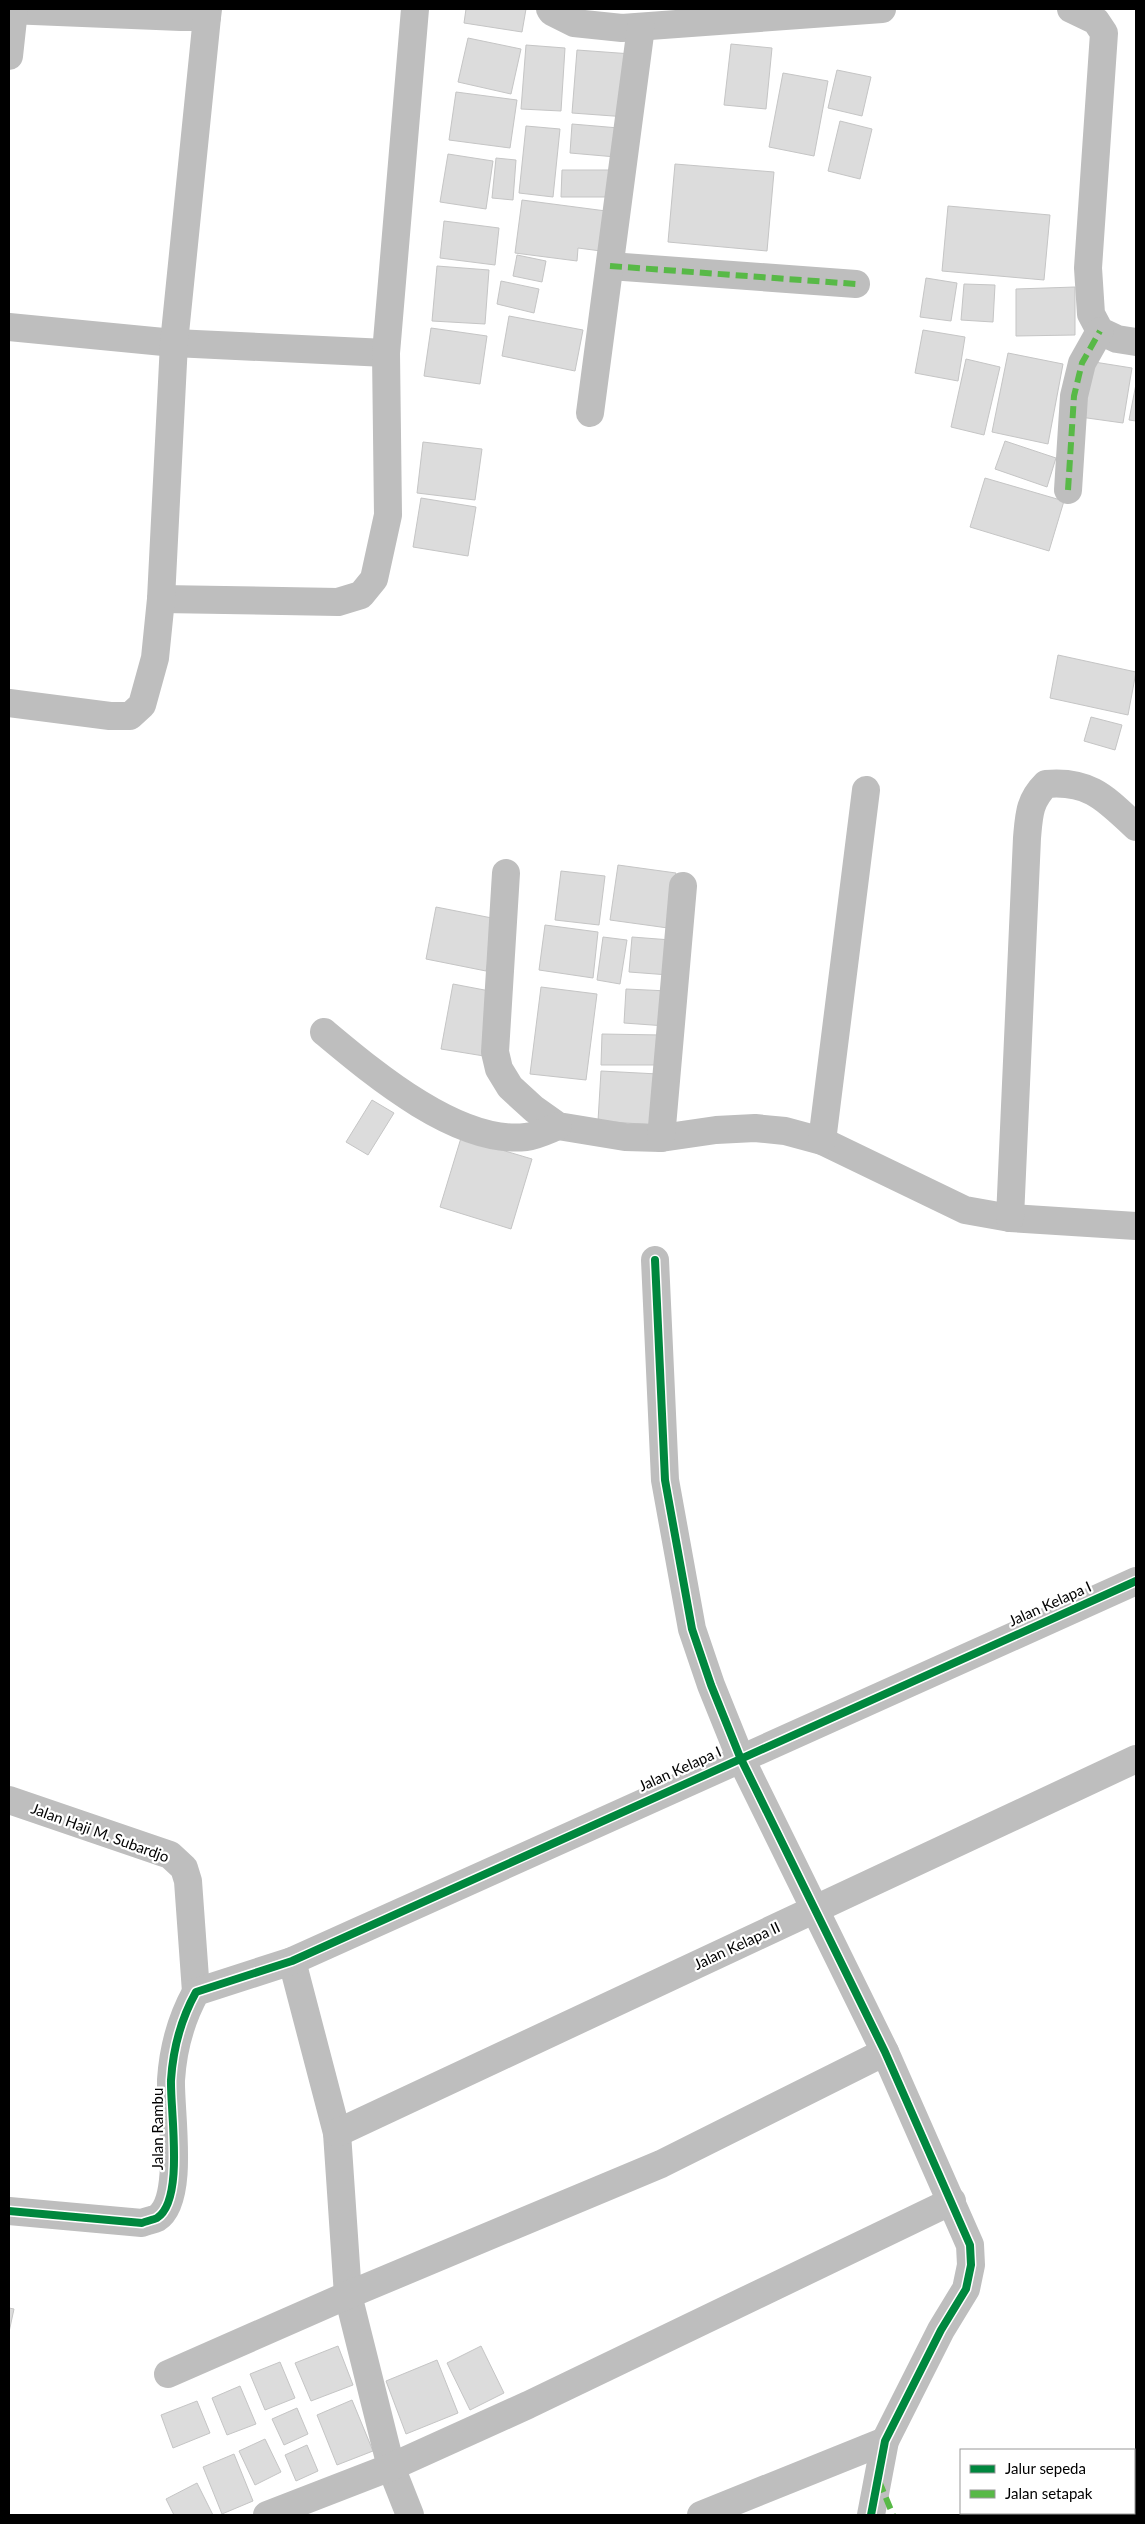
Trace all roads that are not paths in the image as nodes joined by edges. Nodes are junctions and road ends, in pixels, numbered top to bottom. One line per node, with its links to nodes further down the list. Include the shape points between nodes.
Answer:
1 (415, 9): 15 (street)
2 (882, 9): 7 (street)
3 (1071, 9): 12 (street, via 1096,20 1104,33 1088,268 1090,314)
4 (11, 10): 6 (street); 8 (street)
5 (551, 10): 7 (street, via 574,23 597,27)
6 (207, 13): 14 (street)
7 (641, 27): 9 (street)
8 (9, 56)
9 (610, 266): 10 (street); 16 (street)
10 (856, 284)
11 (9, 327): 14 (street)
12 (1100, 331): 13 (street, via 1117,339); 17 (street, via 1082,363 1074,396)
13 (1136, 342)
14 (174, 343): 15 (street); 18 (street)
15 (386, 353): 18 (street, via 388,515 374,579 360,595 338,602)
16 (590, 413)
17 (1068, 490)
18 (161, 600): 19 (street, via 149,684 142,705 130,716)
19 (9, 703)
20 (866, 790): 27 (street)
21 (1136, 827): 28 (street, via 1091,790 1066,782 1046,784 1035,795 1028,838)
22 (506, 873): 25 (street, via 495,1052 499,1069 510,1088)
23 (683, 886): 26 (street)
24 (324, 1032): 25 (street, via 376,1075 424,1107 470,1128 505,1137 527,1137)
25 (558, 1126): 26 (street, via 626,1137)
26 (661, 1138): 27 (street, via 755,1128 785,1131)
27 (822, 1141): 28 (street, via 965,1210)
28 (1010, 1218): 29 (street)
29 (1136, 1226)
30 (655, 1260): 32 (street, via 666,1480 679,1565 692,1629)
31 (1136, 1581): 32 (street, Jalan Kelapa I)
32 (740, 1757): 35 (street); 36 (street, Jalan Kelapa I)
33 (1136, 1759): 35 (street, Jalan Kelapa II)
34 (9, 1800): 37 (street, Jalan Haji M. Subardjo, via 170,1855 184,1868 188,1881)
35 (814, 1910): 38 (street); 39 (street, Jalan Kelapa II)
36 (292, 1961): 37 (street); 39 (street)
37 (196, 1992): 41 (street, Jalan Rambu, via 184,2014 177,2041 172,2080 174,2165 170,2198 165,2209 156,2218 142,2223)
38 (885, 2052): 40 (street); 42 (street, via 662,2164)
39 (337, 2133): 42 (street)
40 (952, 2201): 44 (street, via 970,2245 971,2265 966,2289 941,2330); 45 (street, via 528,2405)
41 (9, 2211)
42 (348, 2295): 43 (street); 45 (street)
43 (168, 2374)
44 (885, 2441): 48 (street); 49 (street)
45 (391, 2467): 46 (street); 47 (street)
46 (267, 2515)
47 (410, 2515)
48 (701, 2515)
49 (871, 2515)

